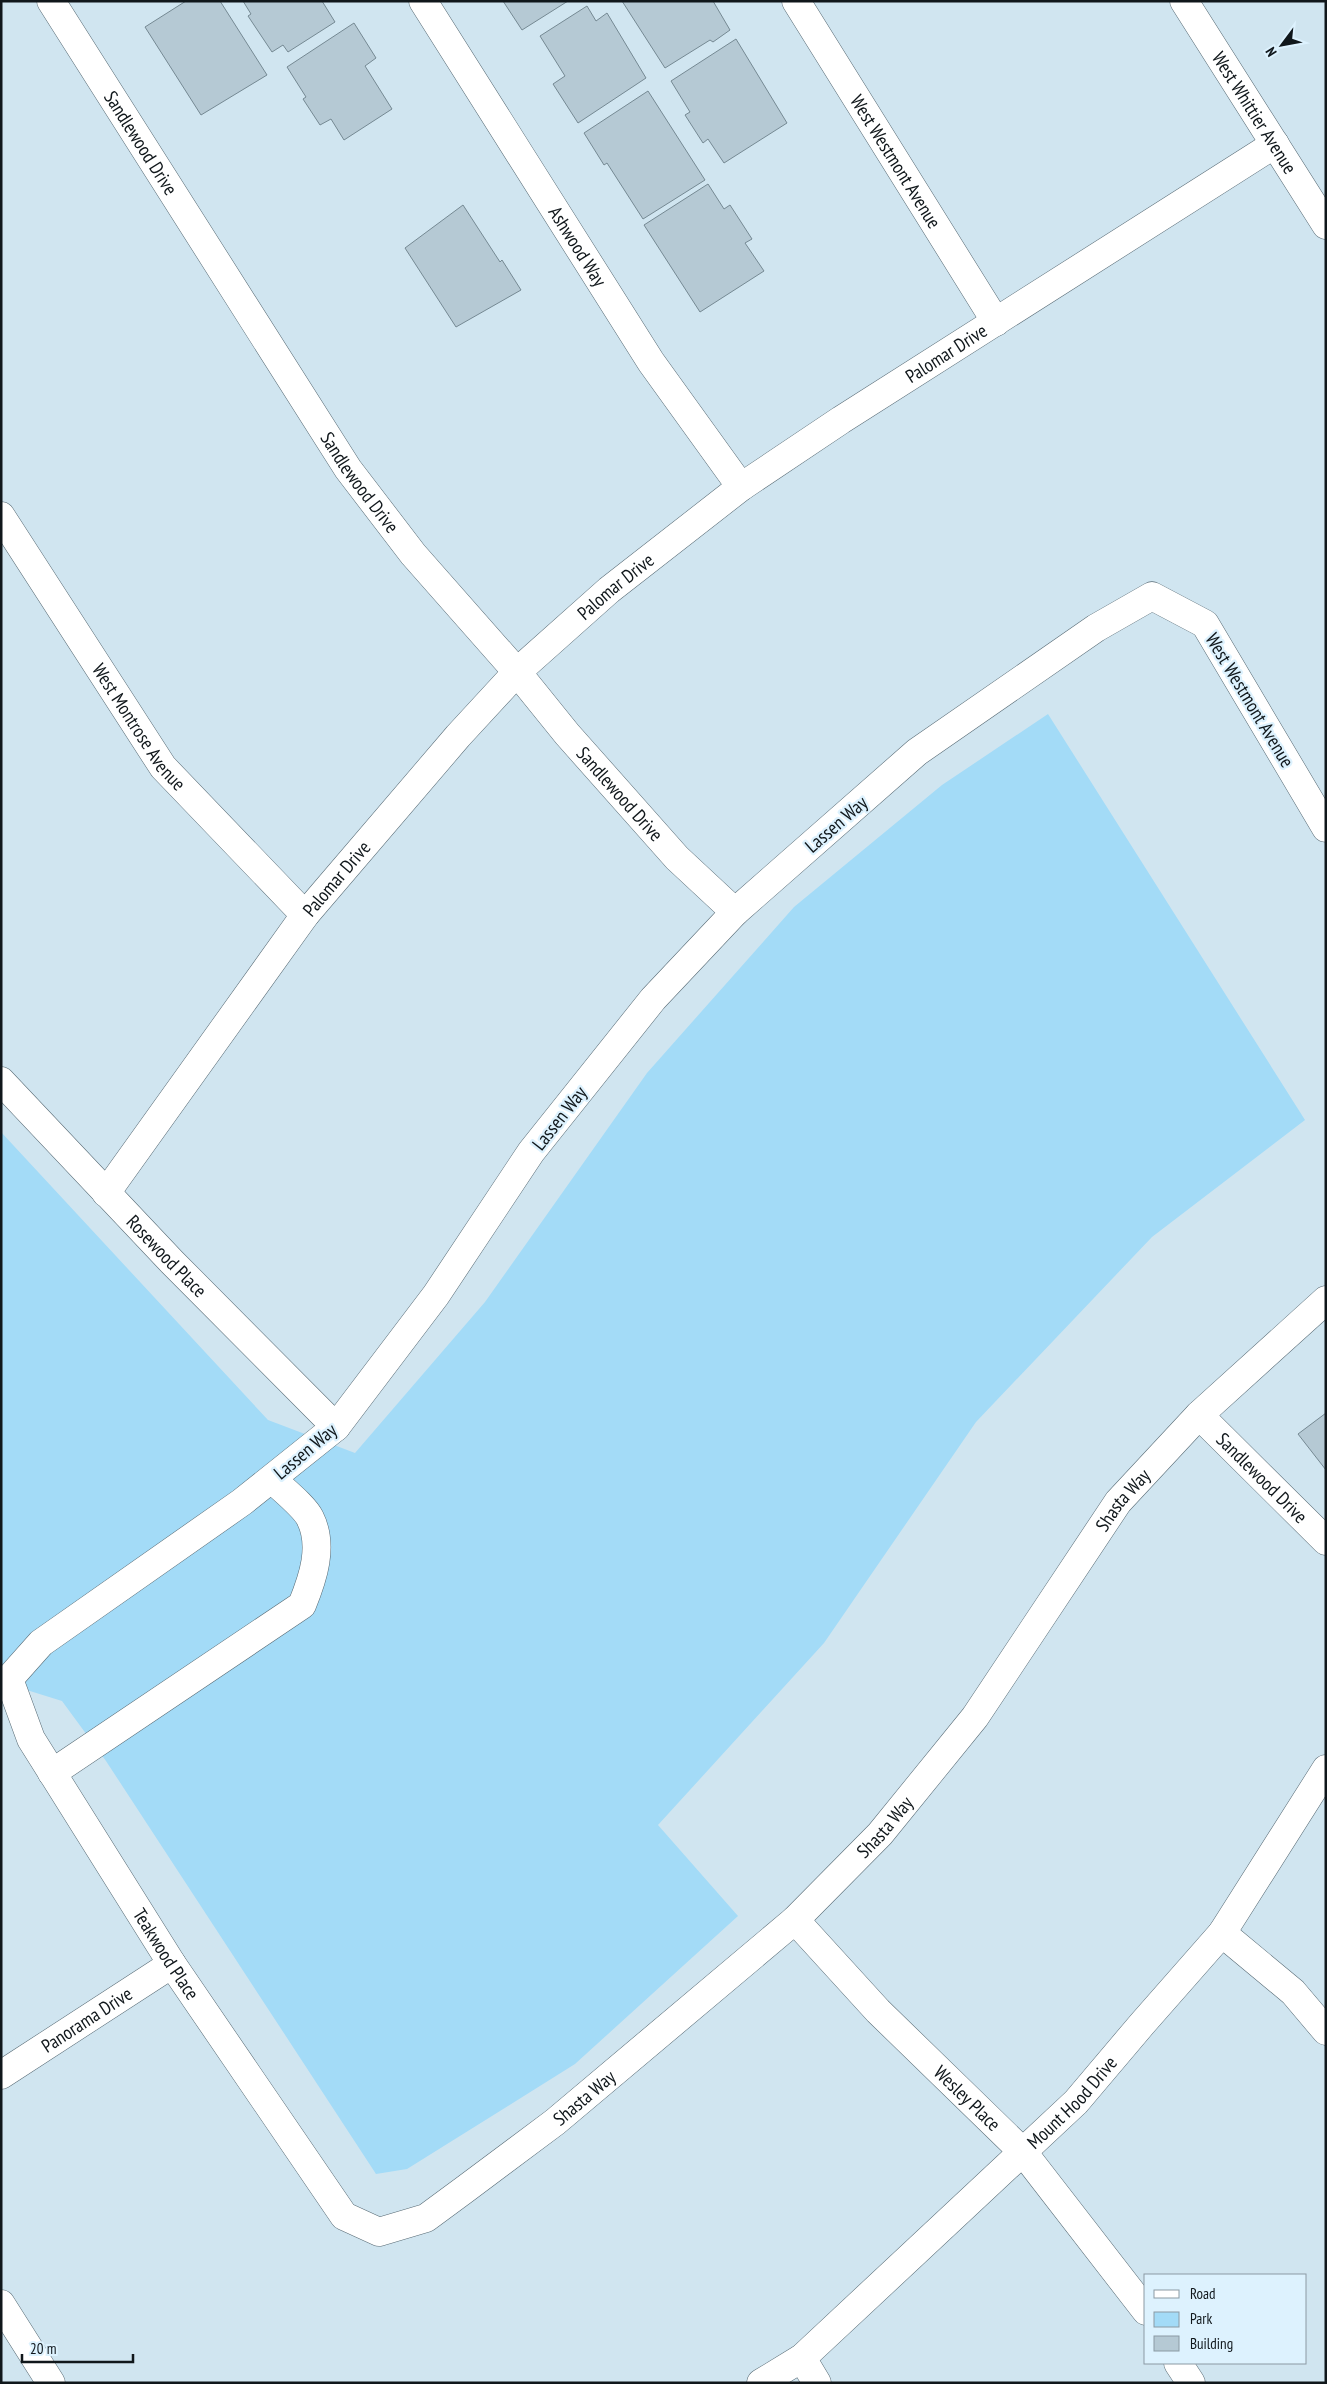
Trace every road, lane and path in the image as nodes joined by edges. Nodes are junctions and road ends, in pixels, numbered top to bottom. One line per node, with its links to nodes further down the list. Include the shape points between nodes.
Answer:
1 (51, 1): 11 (street, Sandlewood Drive, via 348,469 413,554)
2 (423, 1): 8 (street, Ashwood Way, via 651,362)
3 (796, 1): 7 (street, West Westmont Avenue)
4 (1184, 1): 5 (street, West Whittier Avenue)
5 (1275, 144): 6 (street, West Whittier Avenue); 7 (street, Palomar Drive)
6 (1326, 225)
7 (996, 322): 8 (street, Palomar Drive)
8 (741, 487): 11 (street, Palomar Drive, via 609,590)
9 (1, 516): 14 (street, West Montrose Avenue, via 163,767)
10 (1152, 596): 12 (street, West Westmont Avenue, via 1205,624); 13 (street, Lassen Way, via 1096,628 917,752)
11 (517, 672): 13 (street, Sandlewood Drive, via 567,734 677,858); 14 (street, Palomar Drive)
12 (1326, 828)
13 (736, 912): 19 (street, Lassen Way, via 653,1000 531,1152 436,1295)
14 (305, 915): 16 (street, Palomar Drive)
15 (1, 1081): 16 (street, Rosewood Place)
16 (106, 1193): 19 (street, Rosewood Place)
17 (1326, 1300): 18 (street, Shasta Way)
18 (1199, 1415): 21 (street, Sandlewood Drive); 25 (street, Shasta Way, via 1118,1502 975,1717 880,1834)
19 (336, 1427): 20 (street, Lassen Way)
20 (272, 1479): 22 (street, Lassen Way, via 40,1643); 24 (street, via 310,1517 317,1545 312,1578 302,1605)
21 (1326, 1541)
22 (9, 1680): 24 (street, Teakwood Place, via 31,1739)
23 (1326, 1769): 26 (street, Mount Hood Drive)
24 (52, 1772): 27 (street, Teakwood Place)
25 (795, 1920): 30 (street, Wesley Place, via 878,2011); 31 (street, Shasta Way, via 555,2122 426,2218 379,2232)
26 (1222, 1933): 28 (street, via 1293,1992); 30 (street, Mount Hood Drive, via 1076,2102)
27 (172, 1964): 29 (street, Panorama Drive); 31 (street, Teakwood Place)
28 (1326, 2031)
29 (1, 2075)
30 (1023, 2152): 33 (street, Wesley Place); 34 (street, Mount Hood Drive)
31 (344, 2216)
32 (1, 2304): 36 (street)
33 (1144, 2308)
34 (802, 2358): 37 (street, Mount Hood Drive); 38 (street)
35 (1179, 2364): 39 (street)
36 (51, 2383)
37 (761, 2383)
38 (817, 2383)
39 (1191, 2383)

